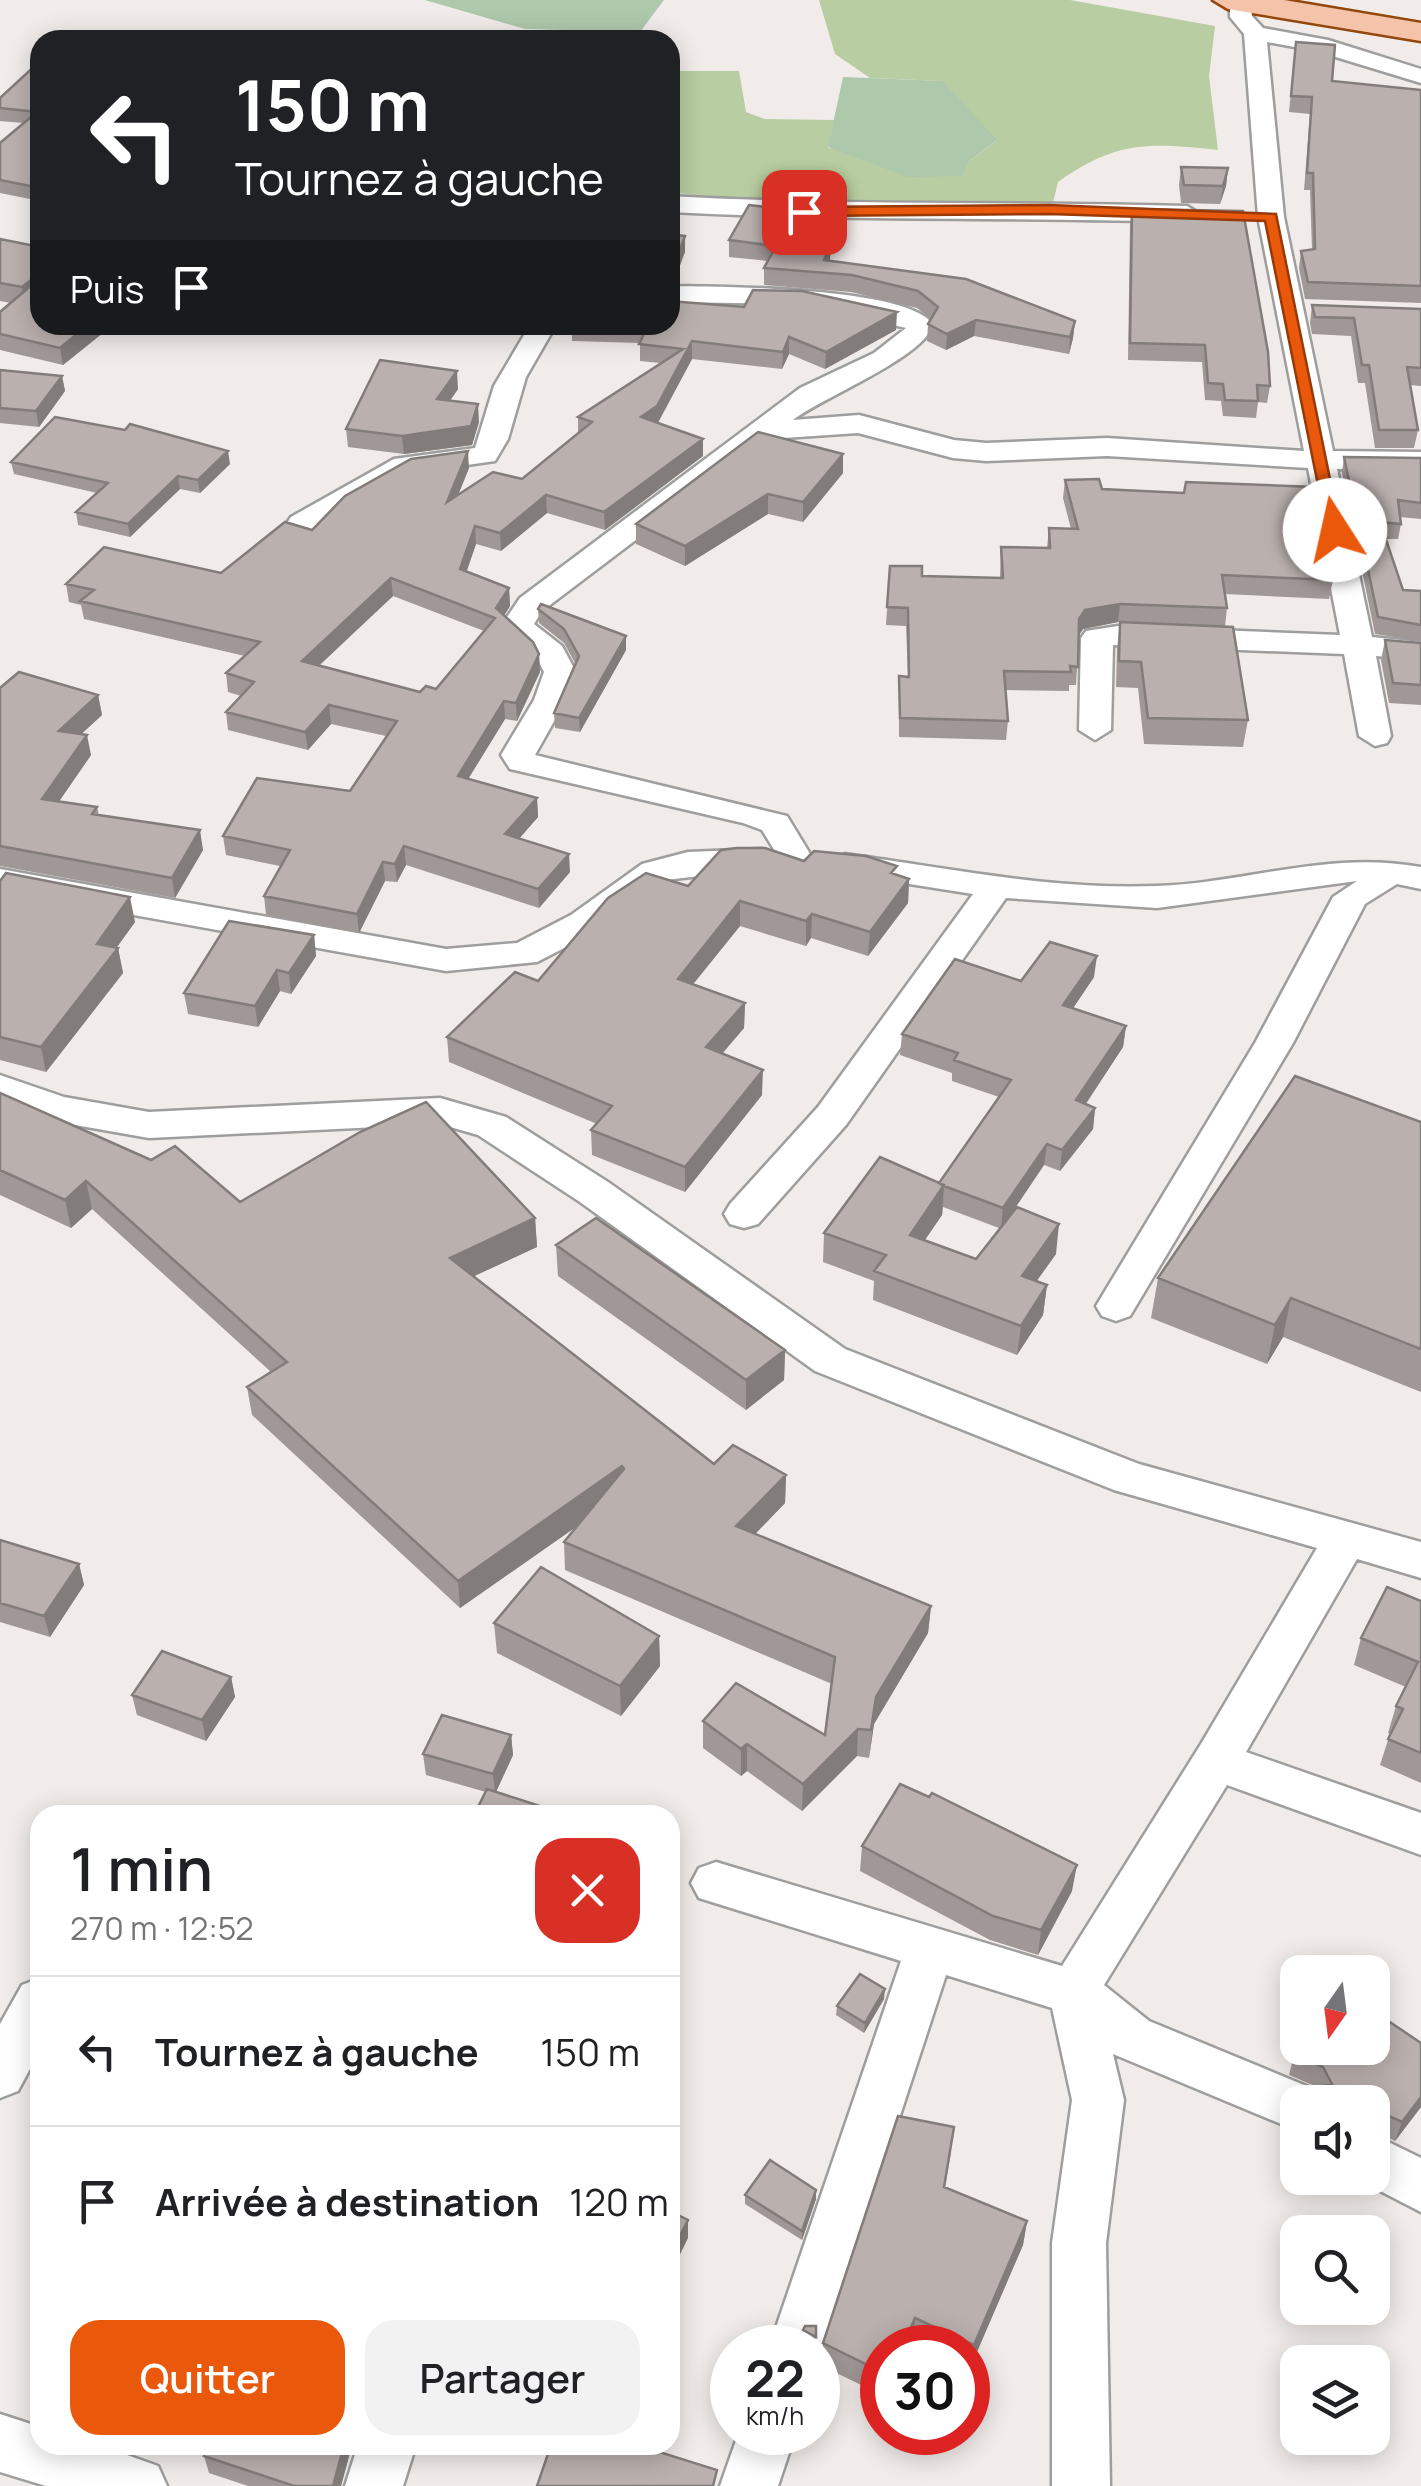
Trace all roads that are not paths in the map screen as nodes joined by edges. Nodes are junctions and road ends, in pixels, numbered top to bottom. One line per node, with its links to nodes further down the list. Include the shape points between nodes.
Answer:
1 (1376, 0): 3 (main road)
2 (1234, 1): 4 (main road); 5 (street)
3 (1421, 7)
4 (1421, 32)
5 (1255, 33): 6 (street); 12 (street, via 1262,216 1302,311)
6 (1421, 76)
7 (680, 205): 8 (street, via 834,214)
8 (1216, 215)
9 (680, 294): 11 (street, via 802,296 884,310 920,324 913,338 884,358 828,383)
10 (537, 335): 14 (street, via 517,366 502,426 485,455 404,465)
11 (758, 431): 12 (street, via 859,424 986,452 1107,447); 19 (street, via 520,616 517,626 550,653 560,672 518,755 540,768 775,823)
12 (1323, 460): 13 (street); 15 (street)
13 (1421, 460)
14 (302, 523)
15 (1358, 645): 16 (street); 17 (street, via 1097,638); 18 (street)
16 (1421, 651)
17 (1096, 730)
18 (1375, 736)
19 (798, 862): 21 (street, via 688,863 654,872 584,923 524,954 446,960); 22 (street)
20 (1405, 875): 22 (street, via 1321,869 1158,897); 25 (street, via 1350,897 1274,1043)
21 (0, 880)
22 (998, 884): 24 (street, via 832,1116)
23 (0, 1088): 26 (street, via 58,1108 149,1126 440,1111 492,1126 830,1360 1129,1478)
24 (744, 1214)
25 (1116, 1306)
26 (1345, 1542): 27 (street); 28 (street)
27 (1421, 1560)
28 (1216, 1761): 29 (street); 32 (street, via 1105,1930)
29 (1421, 1834)
30 (716, 1883): 31 (street)
31 (931, 1946): 32 (street); 38 (street)
32 (1074, 1992): 35 (street, via 1131,2037); 47 (street, via 1098,2100 1079,2244)
33 (30, 2019): 34 (street)
34 (0, 2074)
35 (1280, 2099)
36 (1390, 2170): 37 (street)
37 (1421, 2188)
38 (805, 2325)
39 (0, 2443): 40 (street)
40 (30, 2452)
41 (39, 2455): 44 (street)
42 (384, 2455): 45 (street)
43 (760, 2455): 46 (street)
44 (138, 2486)
45 (374, 2486)
46 (749, 2486)
47 (1081, 2486)

